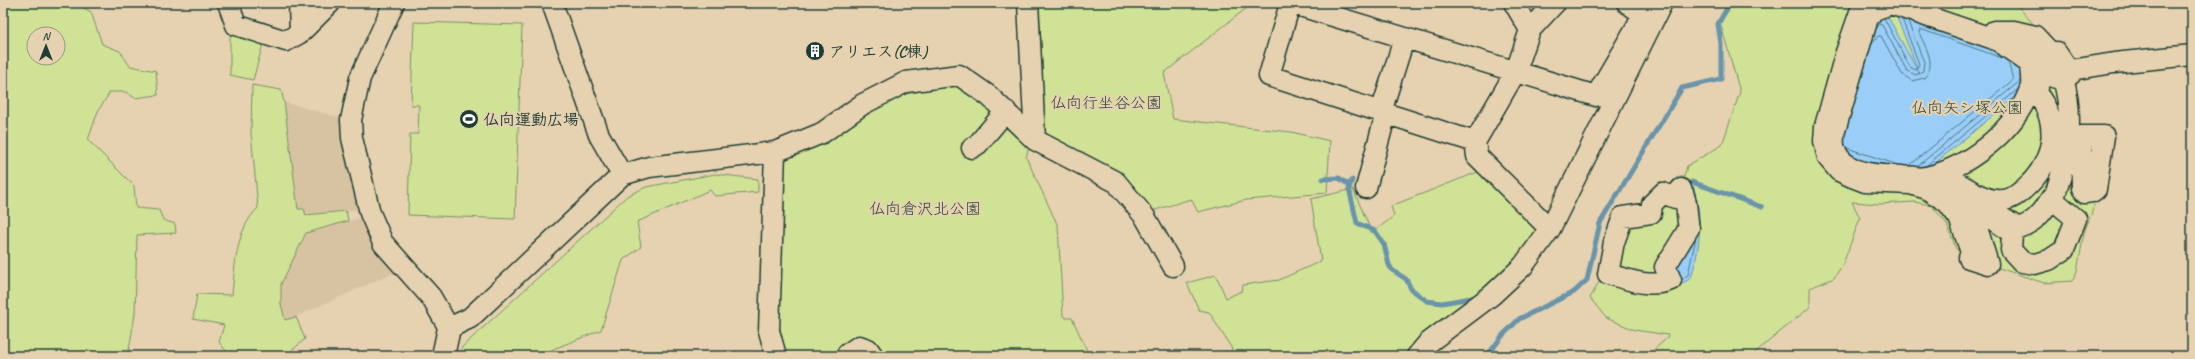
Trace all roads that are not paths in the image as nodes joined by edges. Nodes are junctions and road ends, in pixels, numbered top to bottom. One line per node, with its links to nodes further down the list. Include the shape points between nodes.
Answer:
1 (228, 3): 15 (street, via 236,25 286,41)
2 (299, 3): 15 (street)
3 (330, 3): 15 (street)
4 (394, 3): 35 (street, via 360,78 351,120 352,138 370,213 383,243 430,297)
5 (552, 3): 27 (street, via 599,135)
6 (1028, 3): 23 (street)
7 (1514, 3): 14 (street)
8 (1555, 3): 14 (street)
9 (1662, 3): 32 (street)
10 (1868, 3): 31 (street, via 1861,9 1825,126 1824,141 1828,158 1839,171 1865,182 1910,184 1927,189 1947,202 1959,218 1971,252 1969,258 1988,264 1992,245)
11 (1908, 3): 16 (street)
12 (1290, 4): 17 (street); 22 (street, via 1269,76)
13 (1640, 7): 19 (street, via 1596,96)
14 (1530, 30): 19 (street)
15 (300, 33)
16 (1996, 35): 20 (street, via 2014,31 2035,36 2050,52 2056,52 2071,74); 28 (street, via 1998,41 2030,64 2031,84 2023,104 1997,137 1954,167 1930,176); 28 (street, via 2032,57 2038,65 2037,94 2051,120 2051,146 2044,168 2032,183 2009,199 2002,200 1988,199 1947,177); 28 (street, via 1891,4 1874,10 1868,18 1834,134 1834,149 1841,161 1855,169 1878,175)
17 (1404, 39): 19 (street); 22 (street)
18 (2192, 56): 20 (street, via 2114,62)
19 (1516, 71): 24 (street)
20 (2067, 74): 30 (street, via 2068,137 2060,183)
21 (1006, 111): 23 (street); 25 (street); 26 (street, via 959,75 906,82 863,104 822,133)
22 (1384, 113): 24 (street); 29 (street)
23 (1035, 140): 33 (street, via 1116,182 1145,217)
24 (1475, 142): 32 (street, via 1477,156)
25 (972, 148)
26 (775, 152): 27 (street, via 649,167); 37 (street, via 769,331)
27 (622, 176): 35 (street, via 470,318)
28 (1928, 181): 31 (street)
29 (1366, 188)
30 (2053, 200): 31 (street, via 2051,198 2040,216 2028,225 2018,228 1990,210); 31 (street, via 2076,219 2064,250 2049,260 2035,264 2022,262 2011,250 2012,234 2000,223 1976,217)
31 (1960, 204)
32 (1550, 229): 40 (street, via 1523,266 1492,295 1428,343)
33 (1173, 266)
34 (1664, 283): 34 (street, via 1641,283 1608,274 1614,242 1623,217 1650,212 1652,204 1663,193 1675,198 1681,190 1686,197 1688,228 1665,267 1671,280)
35 (449, 328): 36 (street)
36 (443, 356)
37 (776, 356)
38 (848, 356): 39 (street, via 847,354 859,346 868,348)
39 (872, 356)
40 (1417, 356)

